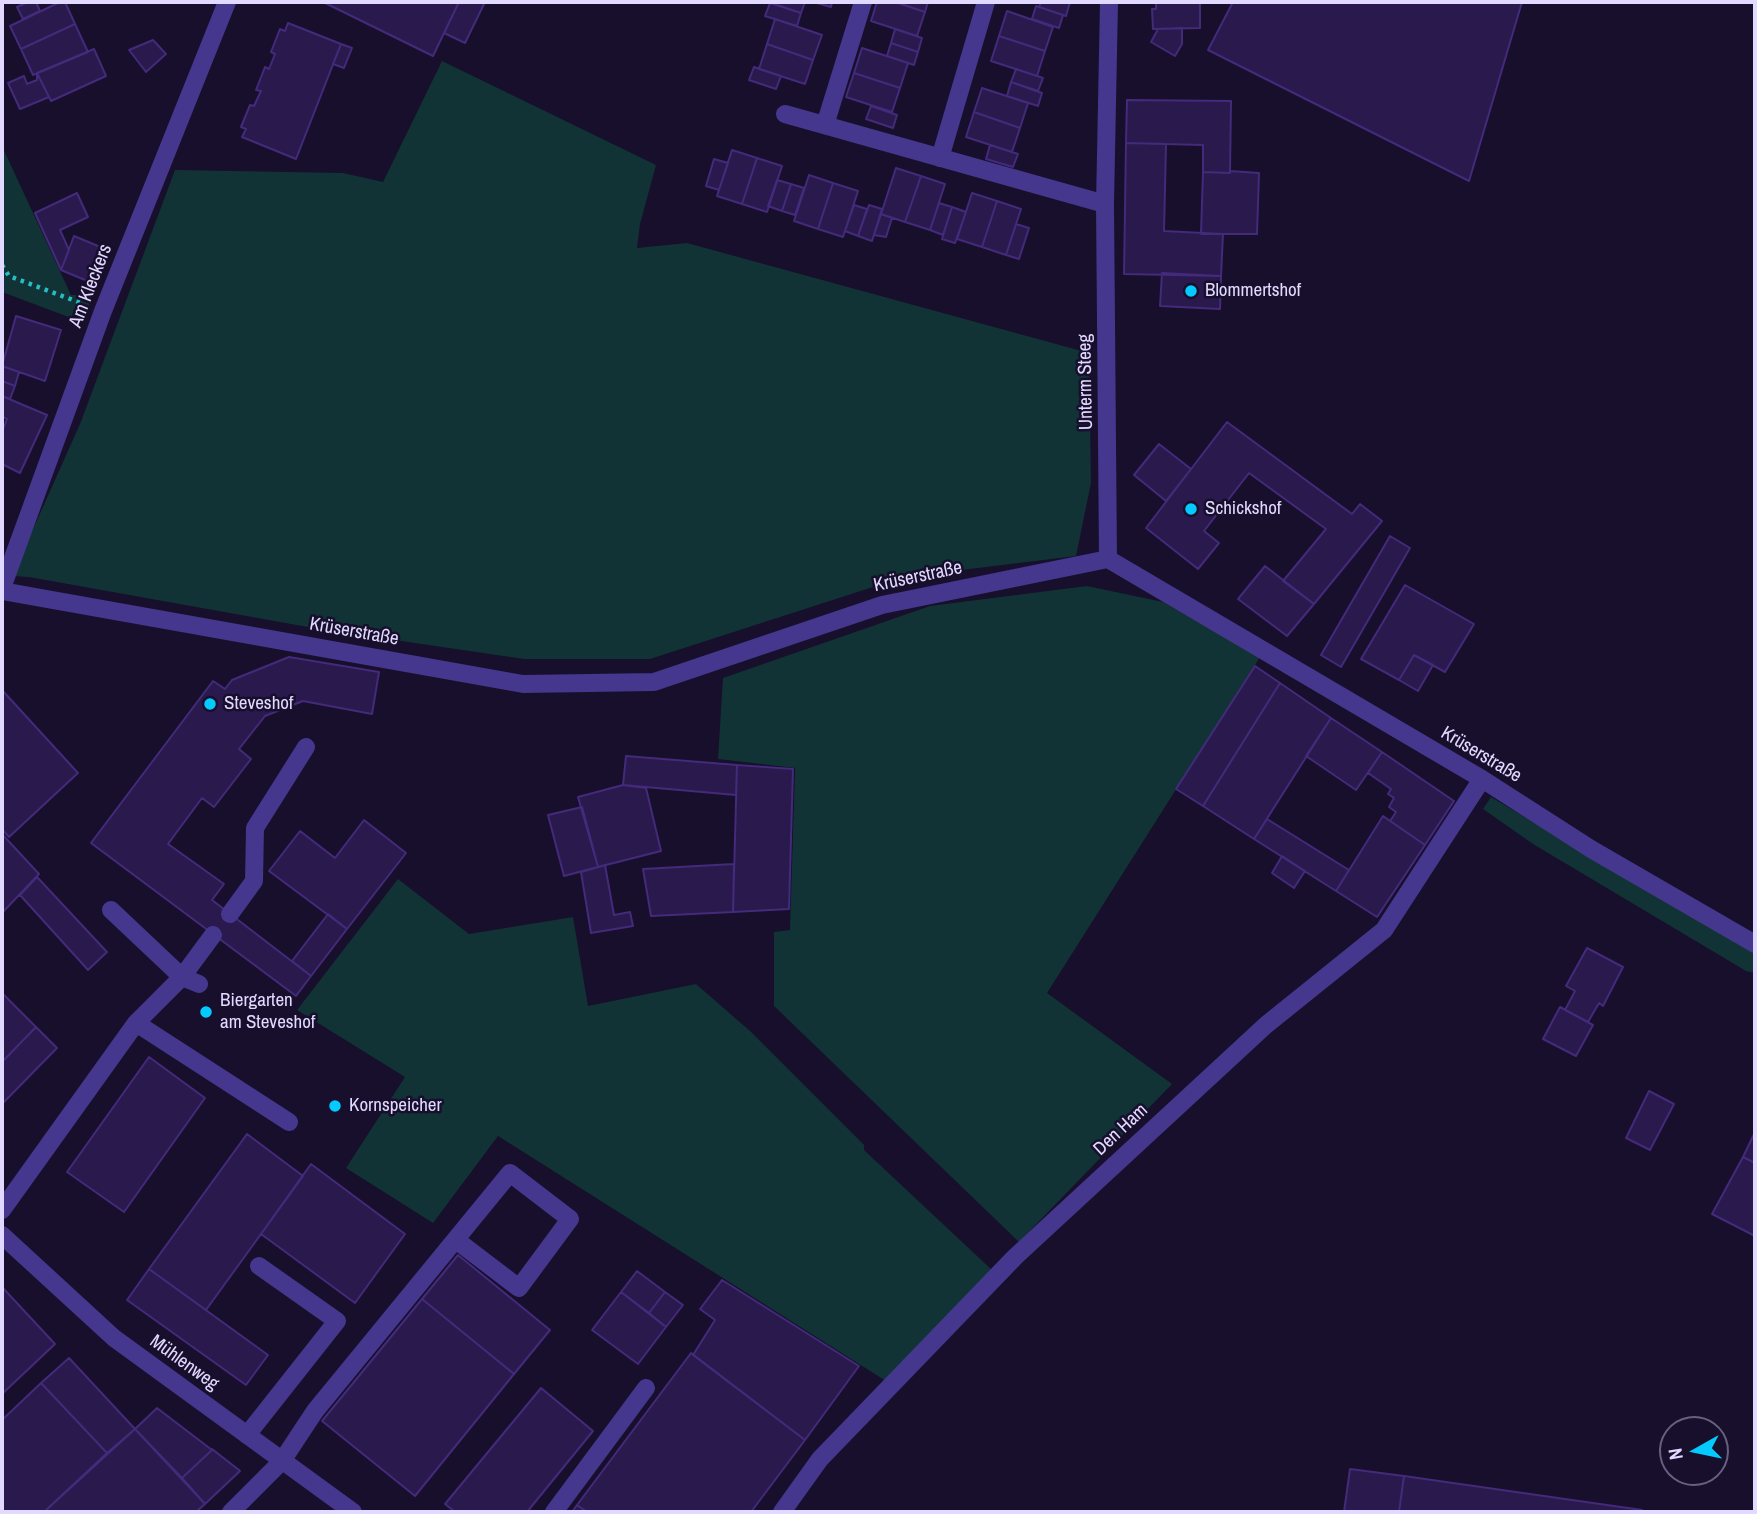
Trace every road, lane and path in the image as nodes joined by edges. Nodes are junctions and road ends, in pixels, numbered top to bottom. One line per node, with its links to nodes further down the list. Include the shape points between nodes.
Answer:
1 (227, 2): 10 (street, Am Kleckers)
2 (863, 2): 6 (street)
3 (986, 2): 7 (street)
4 (1109, 2): 8 (street, Unterm Steeg)
5 (785, 114): 6 (street)
6 (825, 125): 7 (street)
7 (940, 158): 8 (street)
8 (1105, 204): 11 (street, Unterm Steeg)
9 (2, 265): 10 (path, via 9,276)
10 (103, 311): 12 (street, Am Kleckers)
11 (1108, 559): 12 (street, Krüserstraße, via 881,605 654,682 523,684); 14 (street, Krüserstraße)
12 (2, 589)
13 (306, 747): 16 (street, via 255,828 254,881)
14 (1482, 779): 18 (street, Krüserstraße, via 1591,849); 32 (street, Den Ham, via 1384,930 1266,1025 1015,1257 820,1459)
15 (111, 910): 19 (street)
16 (230, 914)
17 (214, 935): 19 (street)
18 (1755, 944)
19 (191, 981): 20 (street)
20 (136, 1023): 21 (street); 22 (street)
21 (289, 1122)
22 (2, 1210)
23 (2, 1235): 27 (street, Mühlenweg, via 114,1338)
24 (456, 1240): 24 (street, via 519,1287 570,1219 510,1173); 28 (street, via 315,1411)
25 (260, 1266): 27 (street, via 337,1321)
26 (646, 1388): 31 (street)
27 (247, 1435): 28 (street, Mühlenweg)
28 (282, 1461): 29 (street); 30 (street, Mühlenweg)
29 (231, 1512)
30 (353, 1512)
31 (554, 1512)
32 (782, 1512)

